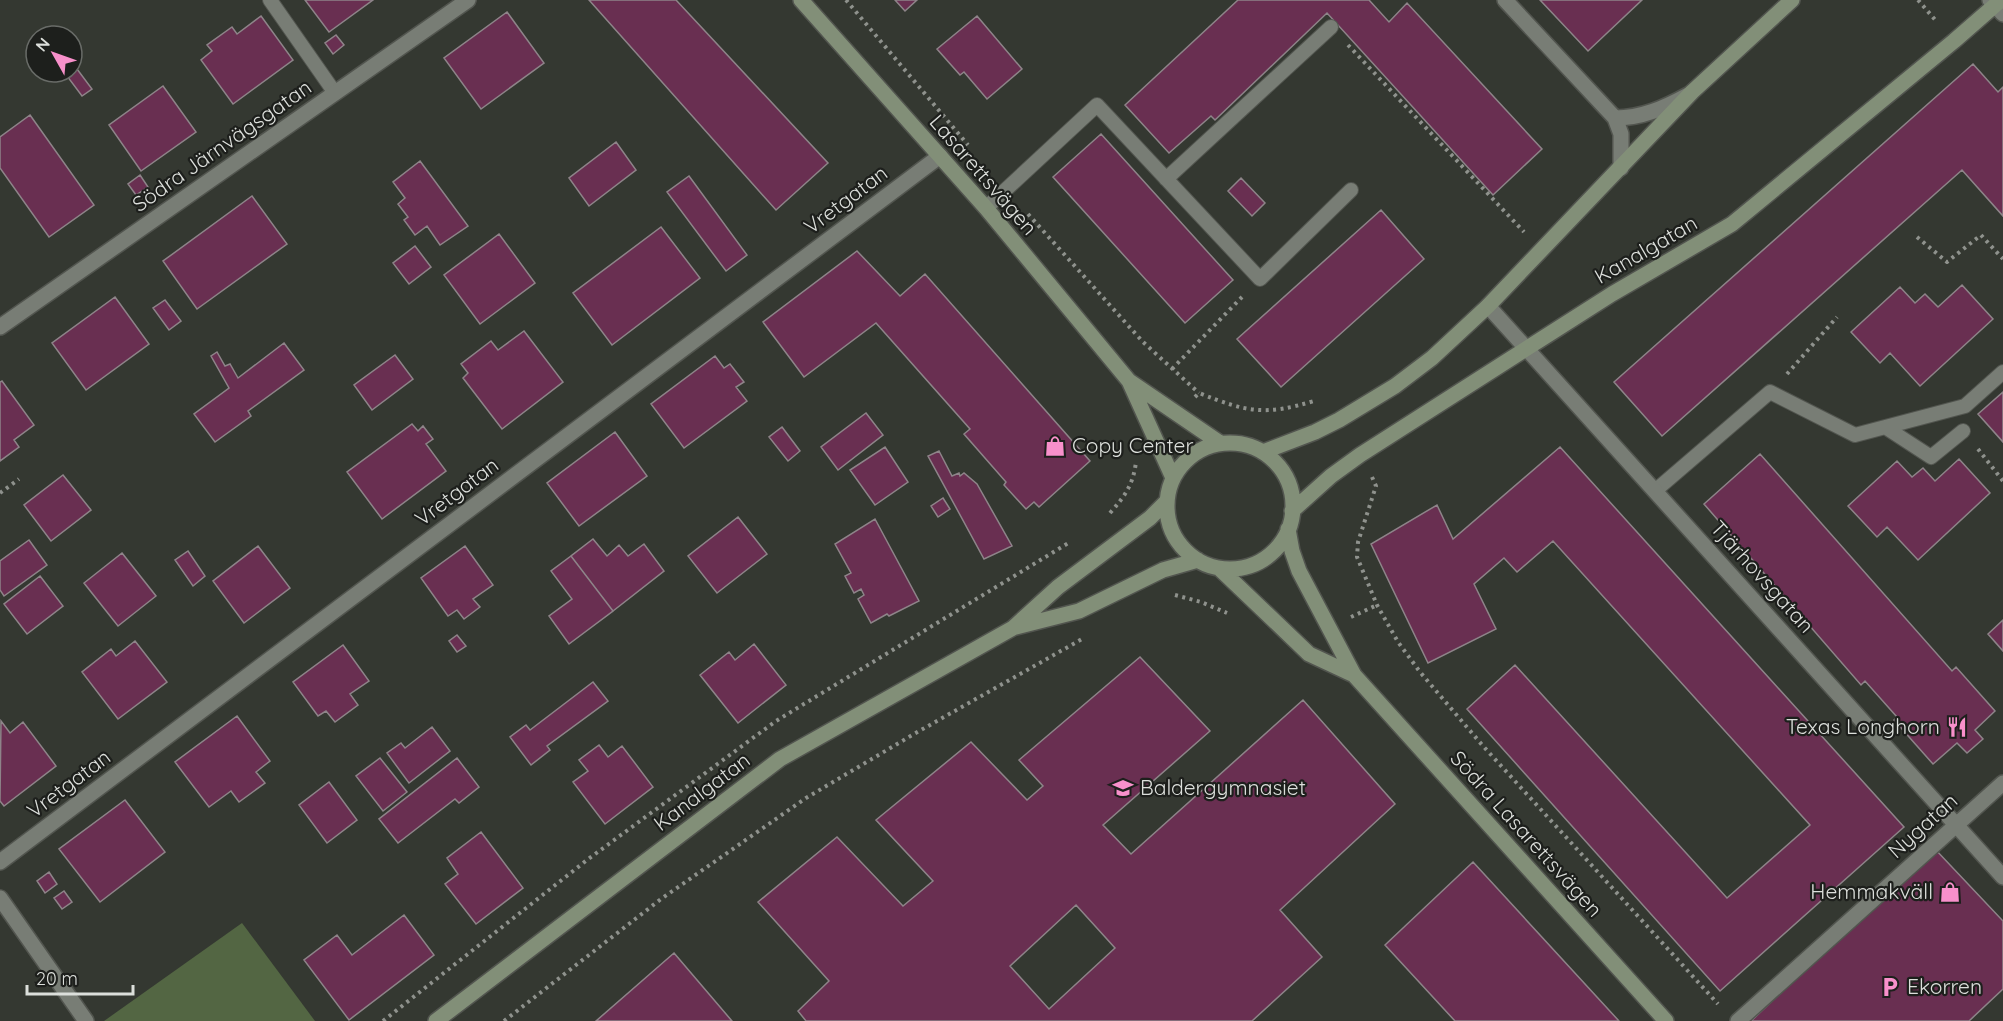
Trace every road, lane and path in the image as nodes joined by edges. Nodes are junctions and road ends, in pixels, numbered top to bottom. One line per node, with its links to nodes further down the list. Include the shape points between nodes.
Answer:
1 (270, 0): 8 (lane)
2 (468, 0): 8 (street, Södra Järnvägsgatan)
3 (801, 0): 11 (main road, Lasarettsvägen)
4 (1505, 0): 10 (street)
5 (1792, 0): 9 (main road)
6 (1998, 5): 23 (main road, Kanalgatan, via 1732,224)
7 (1331, 27): 13 (lane); 16 (path)
8 (335, 93): 22 (street, Södra Järnvägsgatan)
9 (1692, 93): 10 (street, via 1643,115); 12 (main road)
10 (1615, 118): 12 (street, via 1621,134)
11 (940, 156): 15 (main road, Lasarettsvägen); 56 (street, Vretgatan)
12 (1621, 168): 20 (main road)
13 (1166, 179): 15 (lane, via 1097,105); 19 (lane)
14 (1352, 190): 19 (lane)
15 (986, 208): 26 (main road, Lasarettsvägen)
16 (1528, 236)
17 (1917, 237): 18 (path, via 1947,262 1981,236)
18 (2003, 259)
19 (1260, 279): 24 (path)
20 (1488, 306): 23 (street, Tjärhovsgatan); 29 (main road, via 1432,358)
21 (1837, 317): 27 (path)
22 (0, 327)
23 (1527, 348): 35 (main road, Kanalgatan); 38 (street, Tjärhovsgatan)
24 (1172, 369)
25 (2003, 372): 30 (lane, via 1965,406)
26 (1129, 381): 28 (main road, Lasarettsvägen); 32 (main road, Lasarettsvägen)
27 (1770, 392): 30 (lane, via 1855,435); 38 (lane)
28 (1177, 414): 29 (path, via 1199,393 1244,409 1263,411 1288,409 1325,398); 33 (main road, Lasarettsvägen)
29 (1339, 420): 34 (main road)
30 (1885, 427): 31 (lane, via 1931,457)
31 (1963, 431)
32 (1154, 433): 36 (main road, Lasarettsvägen); 42 (path, via 1137,447 1135,471 1126,494)
33 (1220, 443): 34 (main road, via 1239,443); 36 (main road, via 1192,455)
34 (1263, 452): 41 (main road, via 1287,479)
35 (1360, 455): 41 (main road, Kanalgatan); 48 (path, via 1376,486 1358,542 1358,557)
36 (1173, 478): 40 (main road)
37 (19, 479): 39 (path)
38 (1656, 490): 55 (street, Tjärhovsgatan)
39 (0, 493)
40 (1167, 501): 45 (main road, via 1175,536); 50 (main road, Kanalgatan, via 1058,587)
41 (1292, 511): 43 (main road)
42 (1102, 519)
43 (1288, 529): 46 (main road, via 1264,559 1242,568); 51 (main road, Södra Lasarettsvägen, via 1299,571)
44 (1077, 538): 61 (path, via 776,721 587,860)
45 (1198, 560): 46 (main road); 50 (main road, Kanalgatan, via 1163,570 1079,611)
46 (1219, 568): 53 (main road, Södra Lasarettsvägen, via 1310,654)
47 (1168, 596): 49 (path, via 1201,602)
48 (1377, 604): 51 (path, via 1355,614); 59 (path, via 1420,672)
49 (1235, 621)
50 (1013, 628): 62 (main road, Kanalgatan, via 780,759)
51 (1333, 632): 53 (main road, Södra Lasarettsvägen)
52 (1090, 635): 63 (path, via 806,798 661,899)
53 (1354, 675): 64 (main road, Södra Lasarettsvägen)
54 (2003, 783): 55 (street, Nygatan)
55 (1955, 825): 57 (street, Tjärhovsgatan); 65 (street, Nygatan)
56 (0, 862)
57 (2003, 877)
58 (0, 898): 60 (street)
59 (1720, 1008)
60 (86, 1021)
61 (383, 1021)
62 (436, 1021)
63 (504, 1021)
64 (1666, 1021)
65 (1738, 1021)

